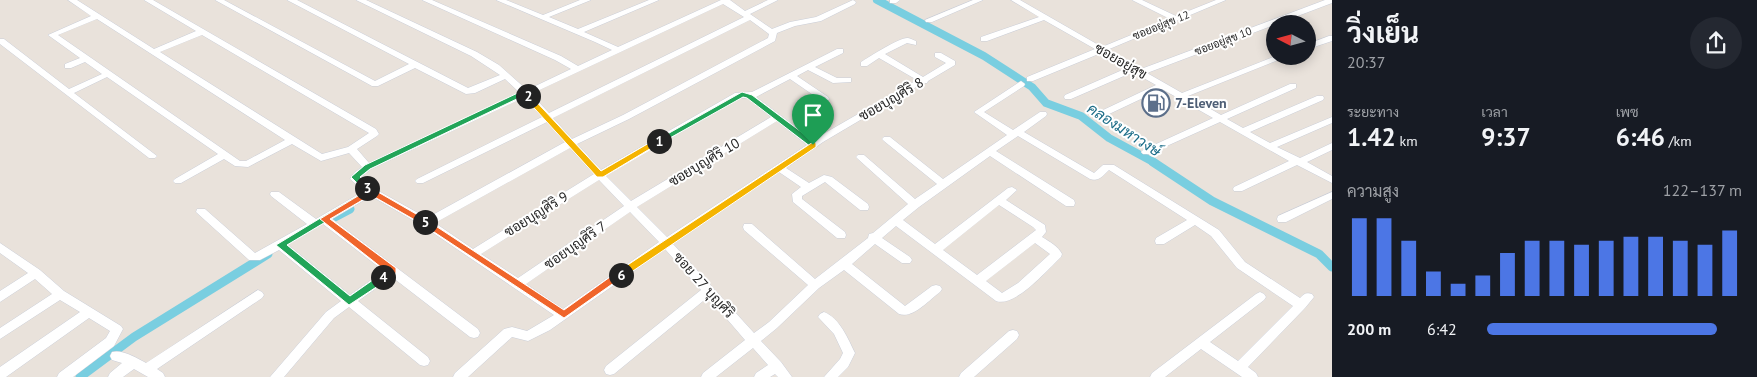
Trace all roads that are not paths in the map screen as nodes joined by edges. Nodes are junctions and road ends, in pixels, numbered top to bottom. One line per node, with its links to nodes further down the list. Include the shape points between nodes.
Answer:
1 (72, 0): 19 (street)
2 (148, 0): 24 (street)
3 (291, 0): 40 (street)
4 (360, 0): 48 (street, ซอย 27 บุญศิริ, via 474,54)
5 (426, 0): 44 (street, via 559,58)
6 (517, 0): 16 (street)
7 (587, 0): 20 (street)
8 (655, 0): 25 (street)
9 (774, 0): 18 (street)
10 (979, 0): 23 (street)
11 (1015, 0): 21 (street, ซอยอยู่สุข)
12 (1136, 0): 22 (street)
13 (1219, 0): 22 (street, ซอยอยู่สุข 12)
14 (1332, 0): 45 (street, ซอยอยู่สุข 10)
15 (225, 1): 40 (street, via 375,84)
16 (504, 2): 20 (street)
17 (852, 2): 26 (street, via 818,19)
18 (747, 15): 26 (street); 33 (street, via 722,2); 64 (street)
19 (97, 16): 35 (street); 38 (street, via 52,35)
20 (544, 17): 25 (street)
21 (1044, 17): 28 (street); 32 (street, ซอยอยู่สุข)
22 (1176, 18): 32 (street, ซอยอยู่สุข 12)
23 (930, 20)
24 (201, 32): 35 (street); 76 (street, via 373,131 370,138)
25 (576, 32): 33 (street)
26 (771, 32): 72 (street, via 773,36 769,41)
27 (1332, 38): 31 (street)
28 (984, 39)
29 (1, 41): 55 (street)
30 (913, 44): 36 (street, via 907,40)
31 (1316, 44)
32 (1100, 49): 45 (street, ซอยอยู่สุข); 49 (street, ซอยอยู่สุข 12)
33 (617, 50): 44 (street)
34 (840, 50): 43 (street, ซอยบุญศิริ 9)
35 (153, 52): 71 (street)
36 (879, 54): 41 (street); 51 (street)
37 (938, 55): 51 (street, ซอยบุญศิริ 8, via 952,63)
38 (86, 58): 42 (street); 46 (street)
39 (1266, 63): 58 (street)
40 (416, 64): 48 (street, via 467,91)
41 (864, 64)
42 (68, 66)
43 (808, 67): 47 (street, ซอยบุญศิริ 9); 50 (street, via 836,81)
44 (577, 69): 56 (street)
45 (1138, 70): 53 (street, ซอยอยู่สุข); 59 (street, ซอยอยู่สุข 10)
46 (108, 74): 55 (street); 79 (street)
47 (791, 76): 57 (street, ซอยบุญศิริ 9); 61 (street)
48 (510, 78): 56 (street, ซอย 27 บุญศิริ)
49 (1030, 79)
50 (848, 80)
51 (924, 81): 73 (street, ซอยบุญศิริ 8)
52 (1021, 84): 69 (street, via 978,112)
53 (1163, 85): 58 (street, ซอยอยู่สุข); 62 (street)
54 (1294, 86): 66 (street)
55 (69, 92): 80 (street)
56 (524, 93): 64 (street, ซอย 27 บุญศิริ); 83 (street)
57 (750, 96): 65 (street); 85 (street, ซอยบุญศิริ 9, via 738,95)
58 (1181, 96): 66 (street, ซอยอยู่สุข)
59 (1068, 97)
60 (1320, 98): 68 (street)
61 (824, 99)
62 (1104, 113)
63 (1043, 114): 69 (street)
64 (547, 117): 72 (street, ซอย 27 บุญศิริ); 88 (street)
65 (776, 118): 73 (street); 99 (street, ซอยบุญศิริ 10)
66 (1220, 118): 68 (street, ซอยอยู่สุข); 78 (street)
67 (1332, 120): 74 (street)
68 (1243, 131): 74 (street, ซอยอยู่สุข)
69 (1016, 133): 77 (street); 104 (street, via 1093,177 1111,167)
70 (887, 138): 89 (street)
71 (292, 140): 76 (street, via 322,158); 79 (street, via 244,165)
72 (572, 143): 85 (street, ซอย 27 บุญศิริ); 106 (street)
73 (813, 145): 84 (street, ซอยบุญศิริ 8)
74 (1270, 146): 82 (street, ซอยอยู่สุข)
75 (1332, 146): 82 (street)
76 (351, 149): 83 (street)
77 (989, 151): 89 (street); 98 (street)
78 (1146, 152)
79 (224, 155): 87 (street)
80 (152, 156)
81 (861, 156): 97 (street)
82 (1299, 162): 86 (street, ซอยอยู่สุข); 91 (street)
83 (368, 167): 93 (street, via 355,179)
84 (778, 168): 90 (street); 112 (street, ซอยบุญศิริ 8)
85 (600, 175): 99 (street, ซอย 27 บุญศิริ); 116 (street, ซอยบุญศิริ 9)
86 (1332, 180)
87 (178, 181)
88 (420, 181)
89 (942, 184): 97 (street)
90 (808, 187): 100 (street, via 824,178 829,179); 108 (street, via 797,194 797,200)
91 (1238, 189)
92 (1012, 190): 96 (street)
93 (371, 191): 105 (street); 106 (street)
94 (275, 194): 105 (street)
95 (1332, 195): 102 (street)
96 (1000, 201): 110 (street, via 1042,228); 115 (street)
97 (915, 204): 103 (street)
98 (1070, 204)
99 (631, 206): 112 (street, ซอย 27 บุญศิริ); 122 (street, ซอยบุญศิริ 7)
100 (864, 207)
101 (201, 212): 113 (street, via 253,257)
102 (1282, 219)
103 (895, 220): 109 (street); 115 (street)
104 (1195, 220): 111 (street); 143 (street, via 1220,237 1242,265 1304,301)
105 (323, 222): 113 (street); 119 (street)
106 (427, 223): 116 (street)
107 (748, 227): 123 (street)
108 (841, 235)
109 (873, 237): 117 (street); 118 (street)
110 (1035, 238): 121 (street); 121 (street, via 1057,254 1016,291 1000,298)
111 (1160, 241)
112 (666, 243): 125 (street, ซอย 27 บุญศิริ); 132 (street, ซอยบุญศิริ 8)
113 (282, 247): 130 (street)
114 (1, 250): 120 (street)
115 (935, 250): 121 (street)
116 (473, 254): 122 (street)
117 (906, 260)
118 (844, 264): 123 (street); 124 (street, via 903,311)
119 (392, 271): 130 (street); 134 (street)
120 (36, 273): 126 (street); 128 (street)
121 (978, 281)
122 (519, 283): 132 (street)
123 (815, 285): 137 (street)
124 (936, 289)
125 (707, 291): 137 (street, ซอย 27 บุญศิริ); 145 (street)
126 (60, 294): 131 (street); 135 (street)
127 (258, 295): 144 (street)
128 (0, 297)
129 (1260, 297): 138 (street)
130 (349, 302): 140 (street); 150 (street, via 321,325)
131 (90, 311): 146 (street); 147 (street, via 117,329 115,335)
132 (564, 315): 151 (street, ซอยบุญศิริ 8, via 528,336 508,333)
133 (824, 317): 155 (street, via 838,331 850,352)
134 (474, 333)
135 (0, 334)
136 (1013, 335): 156 (street)
137 (753, 340): 142 (street, ซอย 27 บุญศิริ); 152 (street)
138 (1200, 342): 143 (street); 157 (street)
139 (116, 356): 141 (street)
140 (424, 361)
141 (133, 362): 144 (street); 148 (street)
142 (777, 366): 153 (street); 154 (street, ซอย 27 บุญศิริ)
143 (1239, 368): 158 (street)
144 (146, 370): 149 (street)
145 (610, 370)
146 (0, 374)
147 (62, 377)
148 (114, 377)
149 (159, 377)
150 (276, 377)
151 (459, 377)
152 (707, 377)
153 (760, 377)
154 (786, 377)
155 (830, 377)
156 (965, 377)
157 (1156, 377)
158 (1252, 377)

